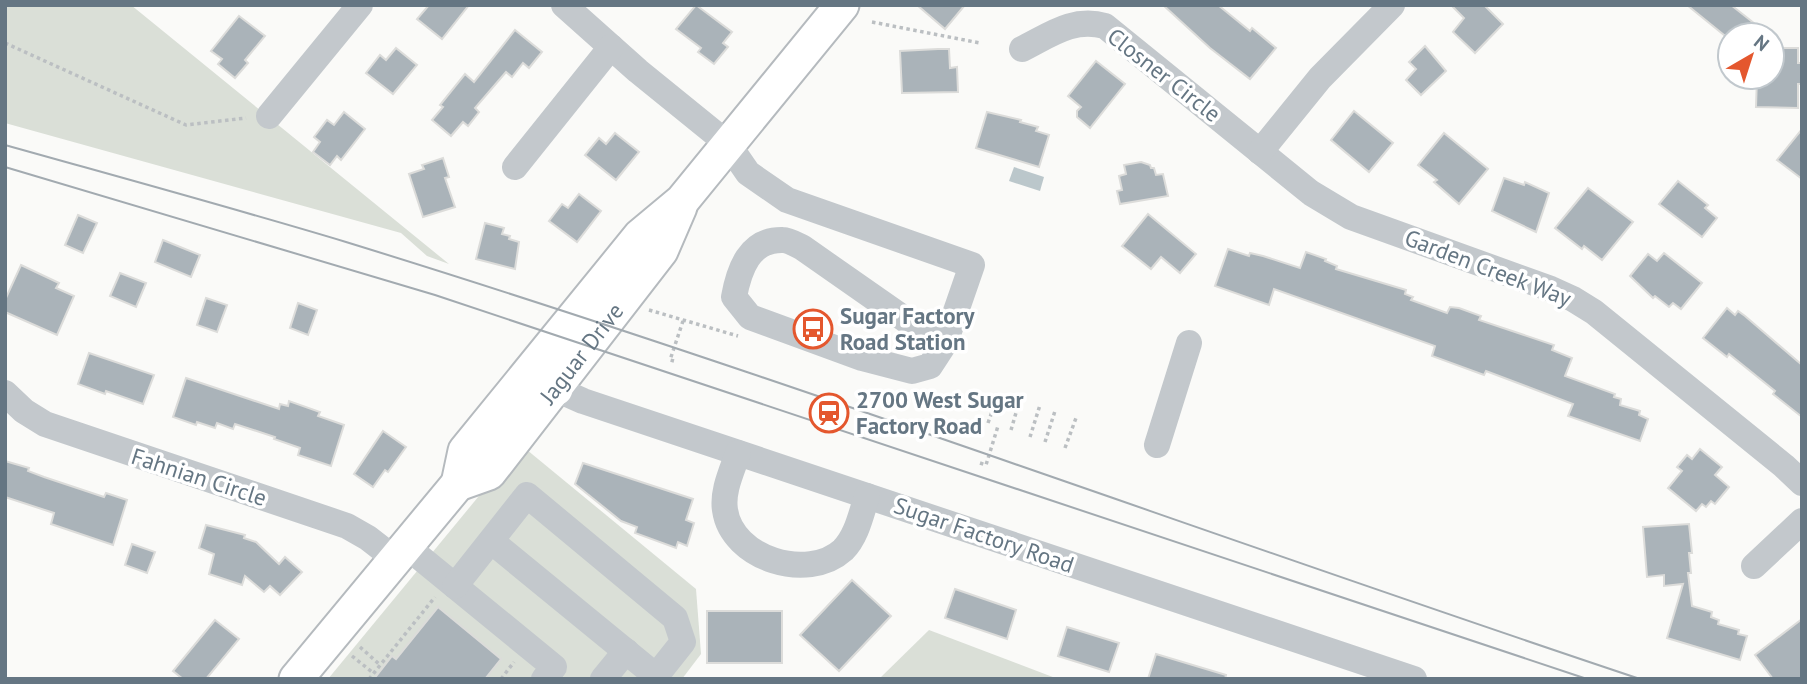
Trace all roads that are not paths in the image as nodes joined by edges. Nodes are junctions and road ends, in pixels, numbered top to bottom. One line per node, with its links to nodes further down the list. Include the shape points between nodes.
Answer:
1 (359, 5): 7 (street)
2 (564, 5): 5 (street)
3 (842, 5): 8 (main road, Jaguar Drive)
4 (1392, 5): 9 (street, via 1320,78)
5 (611, 47): 8 (street); 10 (street)
6 (1022, 49): 9 (street, Closner Circle, via 1077,23 1105,26)
7 (269, 116)
8 (728, 144): 11 (main road, Jaguar Drive); 12 (street, via 748,173 787,200 972,265)
9 (1260, 152): 18 (street, Garden Creek Way, via 1311,193 1351,217 1573,299)
10 (515, 167)
11 (682, 201): 14 (main road, Jaguar Drive, via 661,251); 19 (main road, Jaguar Drive, via 640,236 465,451)
12 (945, 343): 12 (street, via 803,248 784,240 763,244 748,255 738,275 734,297 750,317 862,358 912,370 930,366)
13 (1189, 343): 16 (street)
14 (556, 389): 17 (street, Sugar Factory Road); 19 (main road, via 526,403)
15 (5, 393): 23 (street, Fahnian Circle, via 45,424 347,526)
16 (1157, 445)
17 (738, 453): 20 (street, Sugar Factory Road); 20 (street, via 724,496 728,523 738,539 775,560 806,565 832,558 854,534)
18 (1802, 483)
19 (458, 484): 23 (main road, Jaguar Drive)
20 (867, 496): 30 (street, Sugar Factory Road)
21 (1802, 521): 24 (street)
22 (491, 541): 25 (street); 26 (street); 26 (street, via 527,495 675,618 684,642 656,676)
23 (400, 552): 25 (street, Fahnian Circle); 28 (main road, Jaguar Drive)
24 (1754, 566)
25 (447, 589): 27 (street, Fahnian Circle)
26 (626, 651): 29 (street)
27 (555, 675)
28 (296, 679)
29 (603, 679)
30 (1414, 679)

